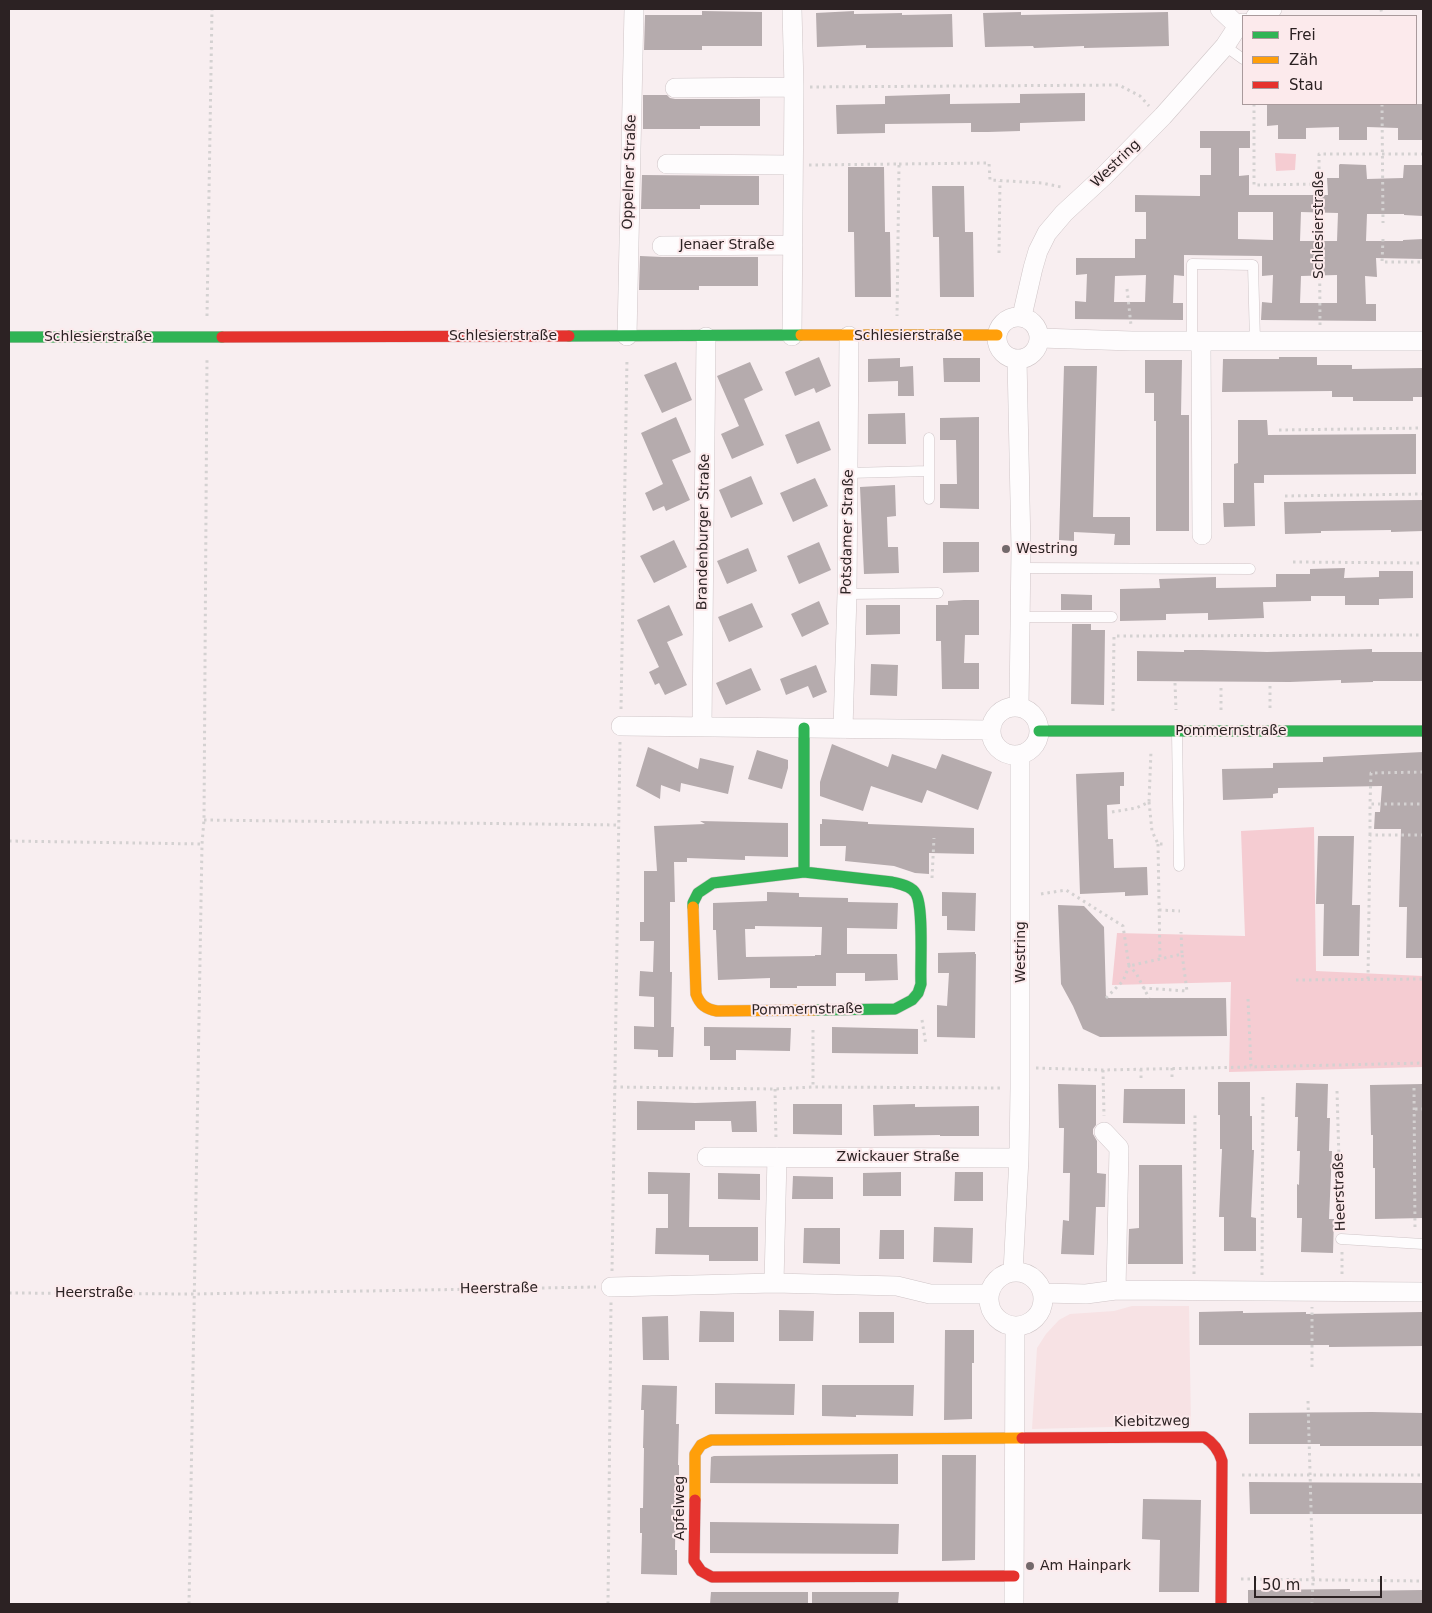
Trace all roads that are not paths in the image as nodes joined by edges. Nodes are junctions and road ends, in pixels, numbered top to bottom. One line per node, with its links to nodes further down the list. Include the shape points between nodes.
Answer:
1 (634, 9): 17 (street, Oppelner Straße)
2 (792, 9): 9 (street, Jenaer Straße)
3 (1220, 9): 6 (street)
4 (1272, 9): 5 (street)
5 (1258, 15)
6 (1241, 24): 7 (street, Westring)
7 (1225, 46): 8 (lane); 15 (street, Westring, via 1164,116 1047,233 1032,268)
8 (1242, 58)
9 (794, 87): 10 (street); 12 (street, Jenaer Straße)
10 (675, 88)
11 (667, 164): 12 (street)
12 (793, 165): 13 (street, Jenaer Straße)
13 (792, 245): 14 (street, Jenaer Straße); 18 (street, Jenaer Straße)
14 (662, 246)
15 (1022, 316): 16 (street, via 1005,321); 22 (street, via 1037,327)
16 (997, 335): 19 (street, Schlesierstraße); 26 (street, via 1001,350)
17 (627, 336): 20 (street, Schlesierstraße); 21 (street, Schlesierstraße)
18 (792, 336): 19 (street, Schlesierstraße); 21 (street, Schlesierstraße)
19 (849, 336): 29 (street, Potsdamer Straße)
20 (9, 337)
21 (706, 337): 40 (street, Brandenburger Straße)
22 (1040, 338): 23 (street); 26 (street, via 1034,353)
23 (1197, 341): 24 (street); 24 (lane, via 1192,264 1253,265); 31 (street)
24 (1255, 341): 25 (street)
25 (1423, 341)
26 (1017, 359): 32 (street)
27 (929, 438): 28 (lane)
28 (929, 471): 29 (lane); 30 (lane)
29 (848, 473): 35 (street, Potsdamer Straße)
30 (929, 499)
31 (1202, 535)
32 (1021, 568): 33 (lane); 36 (street)
33 (1250, 569)
34 (938, 593): 35 (lane)
35 (847, 594): 42 (street, Potsdamer Straße)
36 (1021, 617): 37 (lane); 38 (street)
37 (1112, 617)
38 (1019, 707): 43 (street, via 1000,712); 44 (street, via 1032,714)
39 (621, 726): 40 (street)
40 (702, 727): 41 (street)
41 (804, 728): 42 (street); 49 (street)
42 (844, 728): 43 (street)
43 (991, 730): 47 (street, via 1000,751)
44 (1039, 731): 45 (street, Pommernstraße); 47 (street, via 1036,744)
45 (1177, 731): 46 (street, Pommernstraße); 48 (lane)
46 (1423, 731)
47 (1020, 755): 53 (street, Westring)
48 (1179, 866)
49 (804, 872): 49 (street, Pommernstraße, via 713,883 700,890 693,903 696,994 702,1006 717,1011 895,1009 905,1006 918,994 921,984 919,905 915,892 892,882)
50 (1104, 1132): 59 (street, via 1119,1148)
51 (706, 1157): 52 (street, Zwickauer Straße)
52 (777, 1157): 53 (street, Zwickauer Straße); 57 (street)
53 (1019, 1158): 56 (street, Westring)
54 (1341, 1239): 55 (lane)
55 (1419, 1244)
56 (1013, 1272): 61 (street, via 996,1280); 62 (street, via 1034,1278)
57 (774, 1283): 58 (street); 61 (street, via 897,1286 930,1294)
58 (612, 1287)
59 (1116, 1290): 60 (street); 62 (street)
60 (1423, 1292)
61 (989, 1294): 63 (street, via 991,1312 1008,1326)
62 (1043, 1294): 63 (street, via 1042,1308 1036,1318)
63 (1015, 1327): 64 (street)
64 (1014, 1438): 65 (street); 65 (street, Apfelweg, via 711,1440 697,1447 695,1454 694,1502 694,1561 697,1569 712,1577); 67 (street, Kiebitzweg, via 1204,1437 1213,1442 1222,1460)
65 (1014, 1576): 66 (street)
66 (1014, 1604)
67 (1221, 1604)

